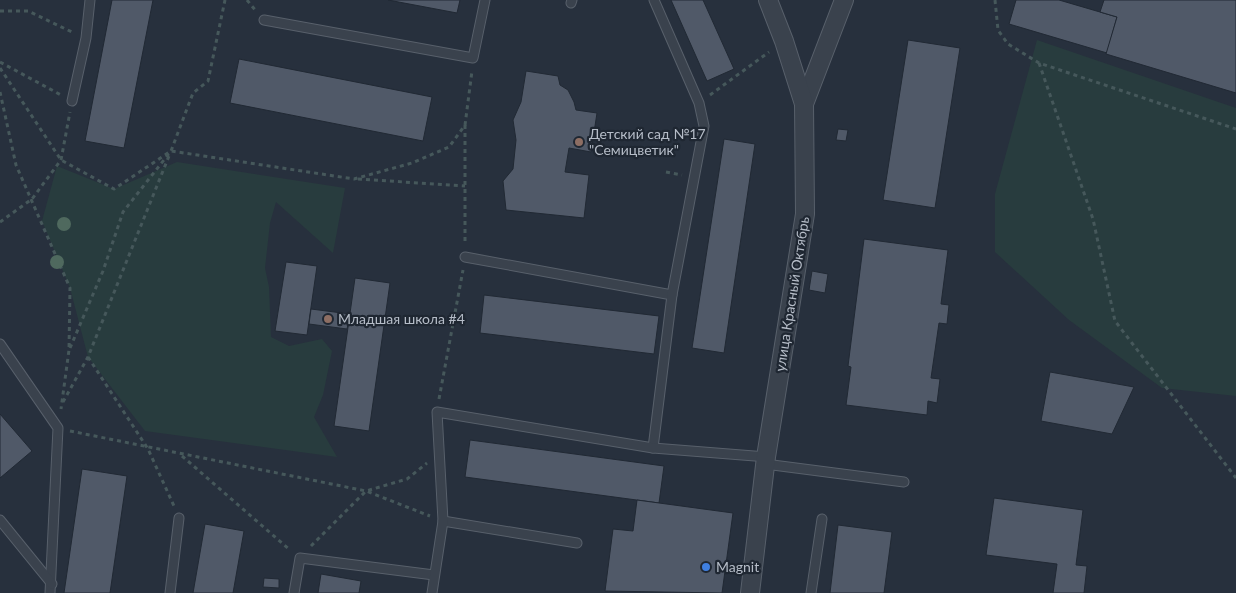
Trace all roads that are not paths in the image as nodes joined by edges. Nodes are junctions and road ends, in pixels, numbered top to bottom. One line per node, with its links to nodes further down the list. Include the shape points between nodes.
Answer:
1 (90, 0): 7 (lane, via 86,38)
2 (484, 0): 6 (lane, via 473,58)
3 (654, 0): 10 (lane, via 699,103 704,126)
4 (844, 0): 8 (street)
5 (771, 1): 8 (street, улица Красный Октябрь)
6 (264, 20)
7 (72, 101)
8 (804, 104): 13 (street, улица Красный Октябрь, via 806,214)
9 (466, 257): 10 (lane)
10 (672, 295): 12 (lane)
11 (0, 344): 21 (lane, via 58,428)
12 (653, 448): 13 (lane); 18 (lane, via 437,412)
13 (766, 460): 14 (lane); 25 (street, улица Красный Октябрь)
14 (904, 482)
15 (179, 518): 22 (lane)
16 (822, 519): 26 (lane)
17 (0, 520): 21 (lane)
18 (443, 521): 19 (lane); 20 (lane)
19 (577, 543)
20 (434, 575): 23 (lane, via 300,558); 24 (lane)
21 (51, 588)
22 (170, 593)
23 (294, 593)
24 (432, 593)
25 (750, 593)
26 (811, 593)

